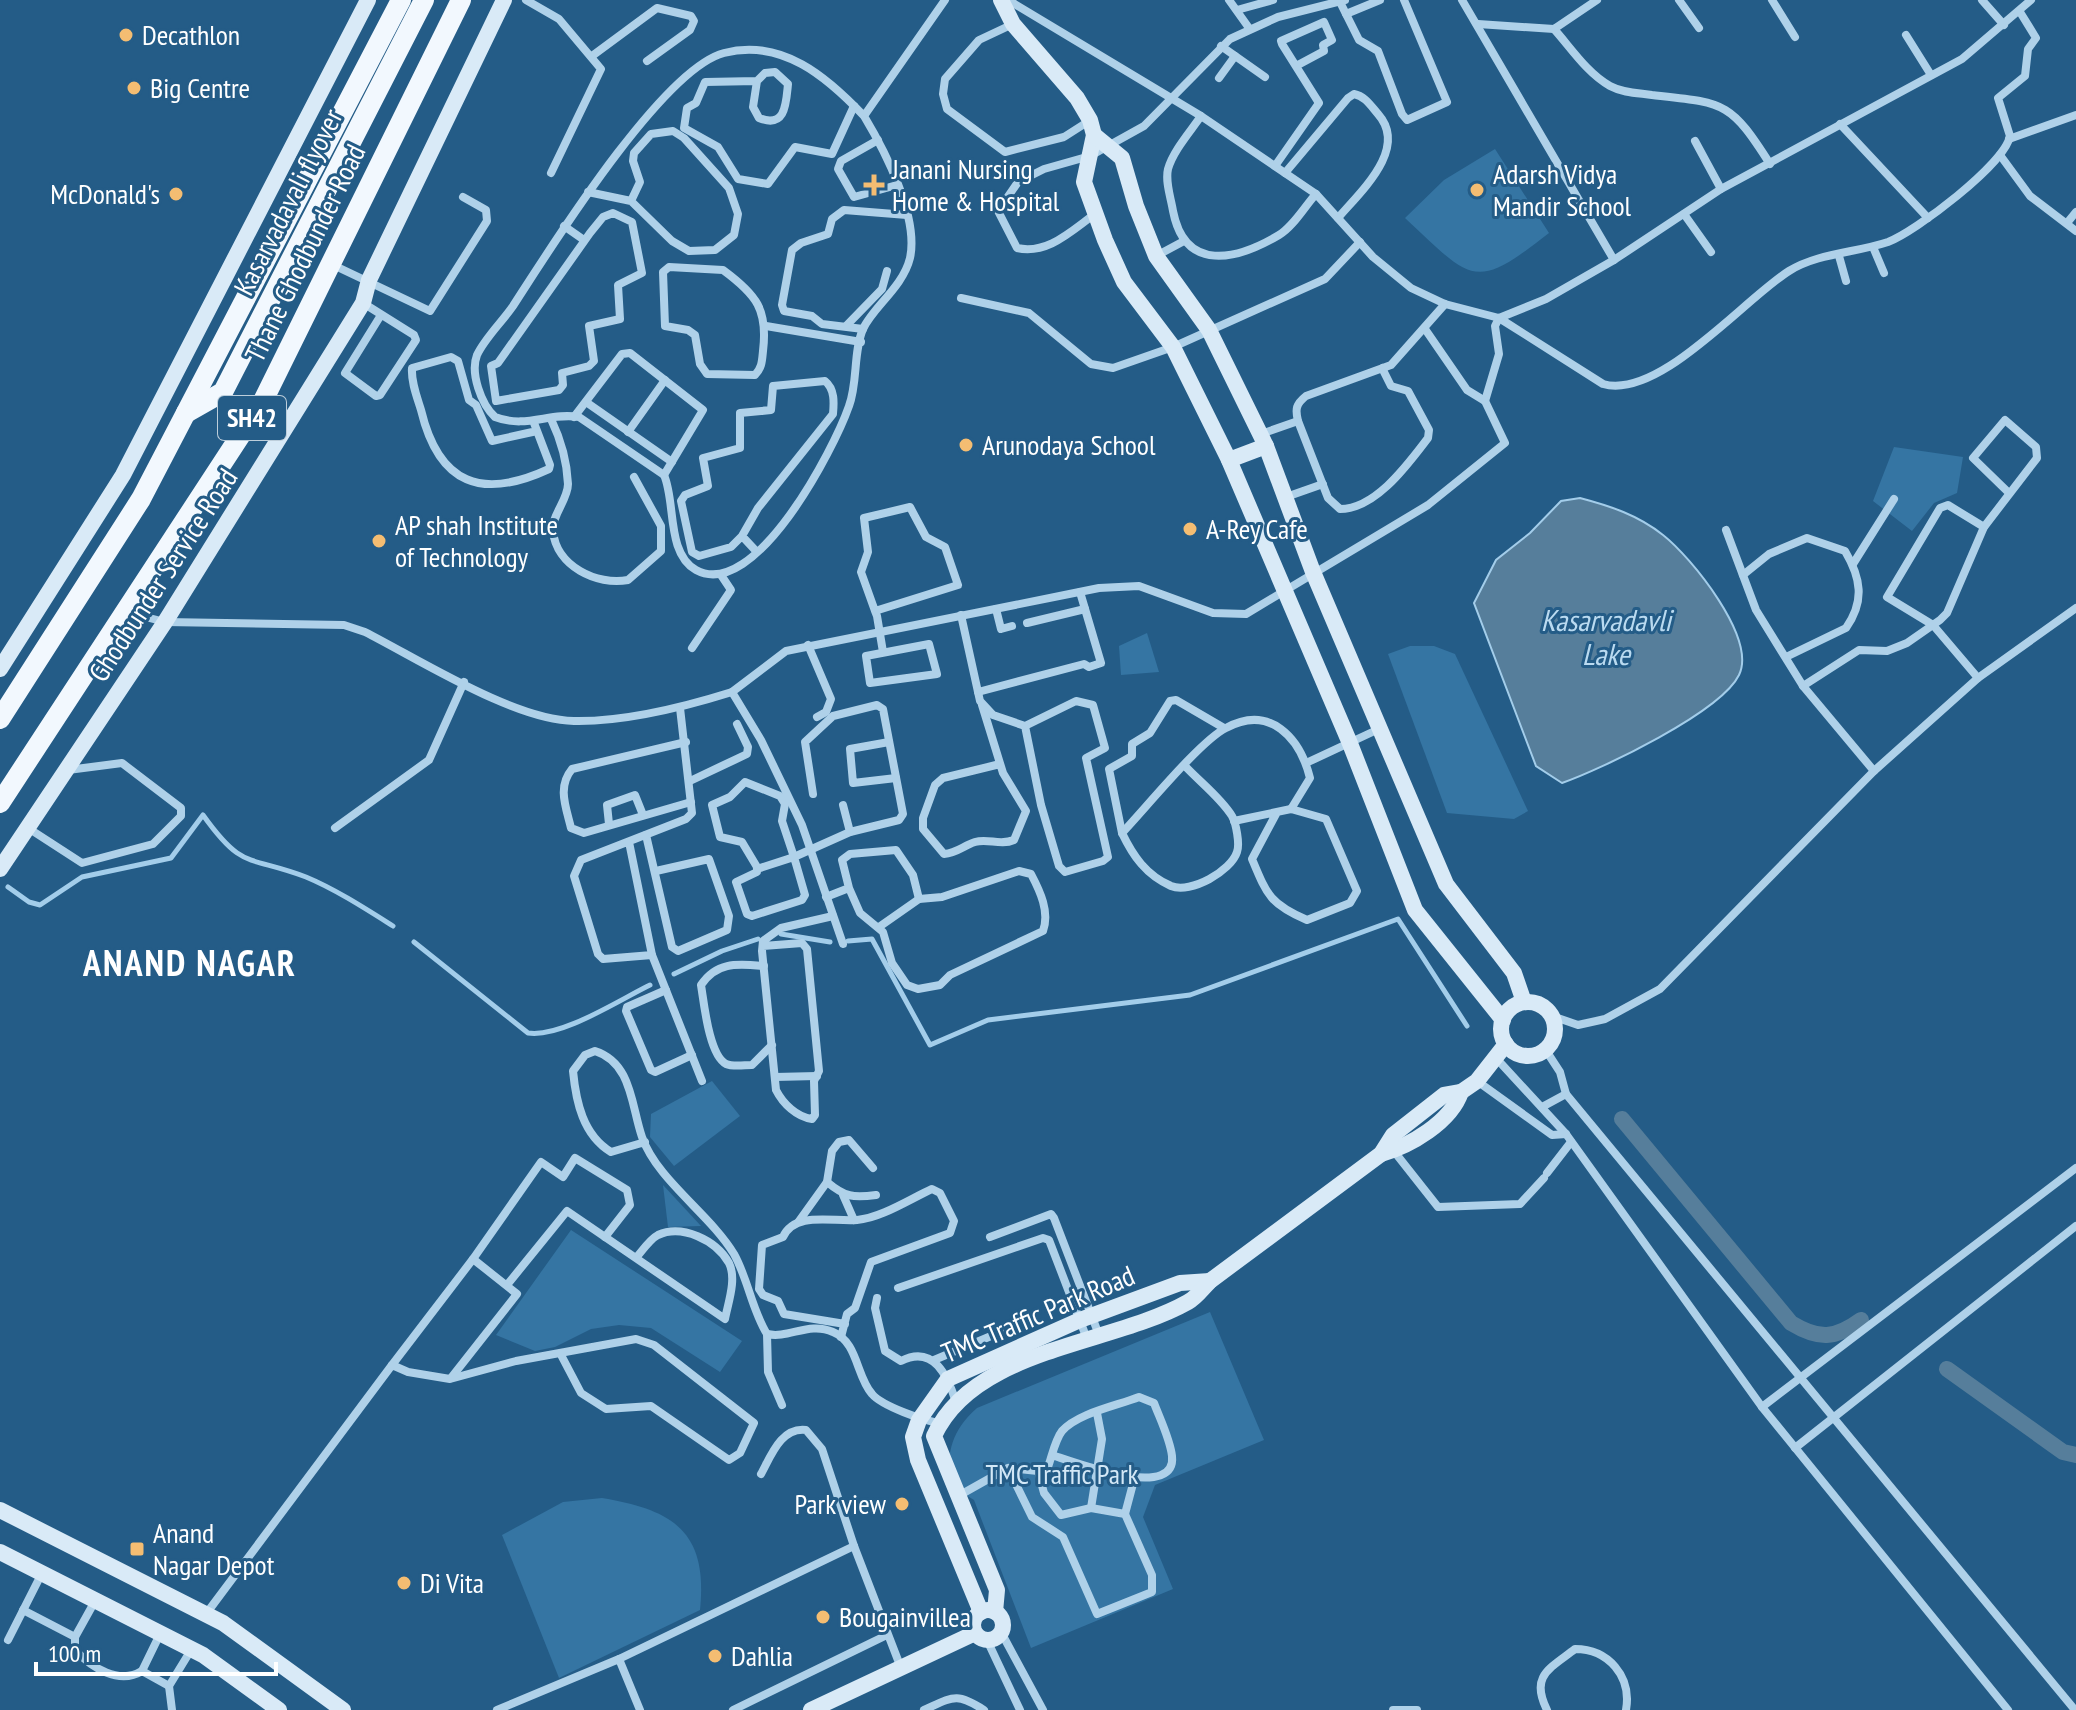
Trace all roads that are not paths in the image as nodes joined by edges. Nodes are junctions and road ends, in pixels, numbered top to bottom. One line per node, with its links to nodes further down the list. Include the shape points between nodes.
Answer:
1 (368, 0): 150 (street, via 123,475)
2 (401, 0): 106 (main road, Thane Ghodbunder Road / SH42)
3 (424, 0): 106 (main road, Kasarvadavali flyover, via 223,392)
4 (461, 0): 83 (main road, Thane Ghodbunder Road / SH42)
5 (504, 0): 86 (street, Ghodbunder Service Road)
6 (526, 0): 34 (street, via 559,19)
7 (945, 0): 46 (street)
8 (1001, 0): 24 (street)
9 (1008, 0): 43 (street)
10 (1229, 0): 21 (street)
11 (1273, 0): 21 (street)
12 (1380, 0): 23 (street)
13 (1404, 0): 23 (street, via 1447,102 1407,120 1378,51 1359,40)
14 (1462, 0): 25 (street)
15 (1597, 0): 29 (street)
16 (1679, 0): 28 (street)
17 (1772, 0): 31 (street)
18 (1982, 0): 26 (street)
19 (2031, 0): 22 (street)
20 (1342, 1): 23 (street); 27 (street)
21 (1237, 10): 27 (street)
22 (2020, 12): 26 (street); 50 (street, via 2036,38 2028,49 2025,76 1998,98)
23 (1346, 14)
24 (1013, 24): 49 (street, via 1077,98); 49 (street, via 979,40 945,79 947,109 1005,152)
25 (1478, 24): 29 (street); 82 (street)
26 (2004, 25): 39 (street, via 1962,59)
27 (1249, 28): 32 (street)
28 (1699, 28)
29 (1554, 29): 56 (street, via 1611,86 1723,105 1739,118)
30 (1906, 35): 39 (street)
31 (1795, 37)
32 (1221, 46): 35 (street); 43 (street)
33 (776, 52): 38 (street); 44 (street, via 824,79); 62 (street, via 722,53 691,70)
34 (592, 56): 36 (street, via 657,8 691,16 690,30); 58 (street, via 600,76)
35 (1235, 56): 40 (street); 41 (street)
36 (647, 61)
37 (1296, 66): 37 (street, via 1282,39 1324,22 1332,40 1323,45 1324,51); 57 (street, via 1319,103)
38 (775, 72): 42 (street); 42 (street, via 788,84 780,118 759,118 753,107)
39 (1931, 75): 48 (street)
40 (1265, 77)
41 (1219, 78)
42 (757, 81): 44 (street, via 705,82 696,103 687,108 686,130 718,147 738,179 768,184 795,147 832,154)
43 (1172, 100): 47 (street); 53 (street, via 1144,126)
44 (854, 106): 46 (street)
45 (2076, 115): 50 (street)
46 (864, 116): 51 (street)
47 (1201, 116): 57 (street); 76 (street, via 1169,165 1167,178)
48 (1840, 124): 56 (street); 71 (street)
49 (1092, 128): 53 (street); 55 (street)
50 (2009, 139): 54 (street)
51 (878, 140): 60 (street); 60 (street, via 841,161 838,169 854,197)
52 (1695, 141): 61 (street)
53 (1107, 146): 55 (street); 80 (street, via 1122,158)
54 (2000, 155): 71 (street); 72 (street, via 2030,196)
55 (1090, 156): 67 (street, via 1084,182); 67 (street, via 1018,182 998,211 1023,250 1047,247)
56 (1770, 164): 61 (street)
57 (1275, 166): 59 (street)
58 (551, 173)
59 (1285, 173): 63 (street); 70 (street, via 1348,98 1363,98 1385,124 1385,158)
60 (897, 185): 69 (street)
61 (1721, 189): 68 (street)
62 (588, 192): 65 (street); 73 (street)
63 (1316, 194): 70 (street); 76 (street, via 1281,235 1226,257 1209,256)
64 (463, 197): 86 (street, via 486,210 487,221 434,308 425,312)
65 (631, 201): 65 (street, via 689,251 715,250 734,235 738,214 729,188 673,131 651,134 634,153 640,182)
66 (2076, 212): 72 (street)
67 (1095, 214): 101 (street, via 1124,282)
68 (1684, 214): 79 (street); 82 (street)
69 (907, 215): 96 (street, via 844,210 832,219 828,234 792,250 784,311); 97 (street, via 910,258 891,295)
70 (1338, 218): 77 (street)
71 (1928, 218): 78 (street)
72 (2067, 223): 74 (street)
73 (564, 226): 75 (street); 91 (street)
74 (2076, 231)
75 (584, 240): 94 (street); 94 (street, via 613,213 632,222 642,273 618,285 622,316 589,326 594,361 562,373 559,390 496,401 491,366)
76 (1184, 241): 80 (street)
77 (1360, 242): 90 (street, via 1411,288); 99 (street, via 1325,279)
78 (1873, 247): 81 (street); 85 (street)
79 (1711, 252)
80 (1156, 256): 99 (street)
81 (1839, 256): 87 (street); 93 (street, via 1814,258 1789,271 1692,349 1640,383 1616,388)
82 (1614, 260): 93 (street, via 1546,299)
83 (331, 264): 86 (street); 137 (main road, Thane Ghodbunder Road / SH42, via 263,401)
84 (887, 271): 96 (street, via 882,289)
85 (1884, 273)
86 (369, 280): 89 (street, Ghodbunder Service Road)
87 (1846, 281)
88 (961, 298): 101 (street, via 1029,313 1091,364 1113,368)
89 (363, 303): 92 (street); 139 (street, Ghodbunder Service Road)
90 (1445, 304): 93 (street); 98 (street)
91 (511, 309): 94 (street); 110 (street, via 477,356 476,371 485,406 495,417)
92 (381, 315): 92 (street, via 416,340 376,396 345,373)
93 (1499, 318): 104 (street, via 1499,354)
94 (528, 320)
95 (766, 326): 95 (street, via 762,363 755,375 707,374 695,335 663,323 663,272 669,267 723,270 763,311); 100 (street)
96 (846, 326): 97 (street)
97 (863, 329): 100 (street)
98 (1425, 329): 102 (street); 104 (street, via 1467,390)
99 (1209, 330): 101 (street); 112 (street)
100 (861, 342): 126 (street, via 851,403 820,472 793,512)
101 (1173, 347): 113 (street)
102 (1382, 368): 109 (street, via 1306,396 1295,411); 117 (street, via 1391,386 1408,391 1429,430 1428,438 1397,477 1348,509 1333,505)
103 (665, 380): 105 (street, via 626,352); 111 (street); 114 (street, via 703,414)
104 (1485, 401): 128 (street, via 1502,431 1505,443 1500,449 1428,505)
105 (586, 402): 107 (street); 111 (street)
106 (186, 413): 158 (main road, Thane Ghodbunder Road / SH42, via 141,499)
107 (574, 417): 108 (street); 115 (street)
108 (551, 419): 110 (street); 116 (street, via 563,443 568,488 552,529 558,547 576,569 593,578 628,580 661,551 661,526)
109 (1298, 421): 112 (street); 117 (street)
110 (536, 427): 110 (street, via 549,469 492,486 460,477 446,466 425,427 412,368 451,357 458,361 469,400 492,441)
111 (628, 432): 114 (street)
112 (1263, 440): 113 (street); 119 (street)
113 (1229, 460): 131 (street)
114 (672, 462): 115 (street)
115 (664, 475): 120 (street)
116 (634, 477)
117 (1323, 484): 119 (street)
118 (2009, 493): 118 (street, via 2039,452 2005,420 1973,458); 123 (street)
119 (1284, 497): 128 (street)
120 (668, 499): 122 (street); 129 (street, via 684,559 695,569)
121 (1894, 499): 127 (street)
122 (655, 505)
123 (1984, 527): 141 (street, via 1947,613); 141 (street, via 1948,505 1940,508 1888,592 1890,602)
124 (1726, 530): 130 (street)
125 (742, 536): 125 (street, via 731,547 699,556 692,552 681,501 708,486 703,458 740,448 740,413 771,410 773,386 825,381 833,414); 126 (street)
126 (756, 551): 129 (street)
127 (1853, 564): 130 (street, via 1837,546 1807,538 1769,554); 149 (street, via 1861,590 1846,628)
128 (1313, 572): 131 (street); 161 (street)
129 (721, 575): 147 (street, via 731,590)
130 (1743, 575): 149 (street, via 1756,610)
131 (1287, 590): 132 (street, via 1246,614 1213,613 1139,586); 164 (street)
132 (1080, 592): 134 (street); 135 (street)
133 (2076, 608): 151 (street)
134 (996, 609): 138 (street); 142 (street, via 996,630)
135 (1085, 609): 140 (street); 155 (street, via 1101,663)
136 (875, 611): 136 (street, via 861,572 868,552 864,518 910,507 926,537 945,547 958,585); 144 (street)
137 (125, 612): 139 (street); 177 (main road, Thane Ghodbunder Road / SH42)
138 (961, 615): 143 (street); 155 (street)
139 (165, 622): 152 (street, via 344,625); 171 (street, Ghodbunder Service Road)
140 (1027, 623)
141 (1933, 625): 151 (street); 153 (street, via 1887,651 1859,650)
142 (1012, 626)
143 (917, 627): 144 (street); 146 (street)
144 (879, 634): 145 (street); 148 (street)
145 (808, 645): 154 (street, via 786,651); 157 (street, via 831,699 826,712)
146 (921, 646): 148 (street); 148 (street, via 933,648 937,674 872,684 866,658)
147 (692, 648)
148 (883, 652)
149 (1786, 657): 153 (street)
150 (3, 662)
151 (1978, 678): 172 (street)
152 (464, 682): 156 (street, via 546,717 574,721); 185 (street, via 429,760)
153 (1803, 686): 172 (street)
154 (732, 692): 156 (street); 159 (street)
155 (979, 696): 160 (street, via 993,715); 169 (street)
156 (680, 708): 165 (street)
157 (817, 717)
158 (0, 719)
159 (751, 723): 163 (street); 167 (street, via 739,726)
160 (1025, 726): 160 (street, via 1059,866 1065,872 1103,861 1108,857 1086,758 1105,748 1093,705 1076,701)
161 (1382, 727): 164 (street); 207 (street, via 1446,884 1514,973)
162 (1224, 728): 168 (street, via 1271,722 1287,731); 170 (street); 187 (street, via 1170,701 1150,733 1132,744 1132,756 1109,769)
163 (761, 740): 167 (street); 190 (street)
164 (1349, 741): 168 (street); 209 (street, via 1415,910)
165 (686, 742): 174 (street); 183 (street, via 572,769 563,783 571,828 584,833)
166 (889, 742): 173 (street); 173 (street, via 850,749 853,783); 175 (street, via 883,709 877,705 833,716 805,742)
167 (748, 747): 174 (street, via 747,754)
168 (1306, 763): 179 (street, via 1310,778)
169 (1000, 764): 169 (street, via 1026,811 1014,840 974,842 944,854 923,829 935,785 943,778)
170 (1185, 766): 182 (street); 187 (street)
171 (68, 770): 184 (street, Ghodbunder Service Road); 184 (street, via 122,763 181,808 181,816 153,844 82,863)
172 (1874, 771): 208 (street, via 1660,989 1605,1019 1578,1025)
173 (896, 778): 186 (street, via 903,814 899,820)
174 (690, 781): 176 (street)
175 (813, 794)
176 (691, 802): 181 (street); 188 (street, via 692,813 686,819)
177 (0, 803)
178 (843, 805): 186 (street)
179 (1291, 809): 180 (street); 193 (street, via 1326,819 1355,897 1307,920 1268,897)
180 (1276, 814): 182 (street); 193 (street)
181 (643, 815): 183 (street); 183 (street, via 635,795 607,805)
182 (1234, 821): 191 (street)
183 (609, 824)
184 (27, 828): 194 (street, Ghodbunder Service Road)
185 (335, 828)
186 (850, 832): 190 (street)
187 (1122, 833): 191 (street, via 1134,858 1172,886 1210,879)
188 (646, 835): 189 (street); 196 (street)
189 (629, 842): 204 (street); 204 (street, via 581,860 574,876 598,954 609,960)
190 (811, 850): 192 (street); 198 (street)
191 (1236, 856): 193 (street)
192 (794, 857): 195 (street); 195 (street, via 802,900 752,916 736,882); 195 (street, via 780,796 745,782 712,805 720,837 742,842)
193 (1252, 859)
194 (0, 869)
195 (757, 869)
196 (656, 871): 196 (street, via 672,947 678,951 727,930 729,916 709,859)
197 (849, 888): 198 (street); 199 (street, via 842,860 850,854 896,850 913,875); 201 (street, via 860,913)
198 (826, 897): 200 (street)
199 (919, 899): 201 (street); 201 (street, via 942,897 1019,871 1031,874 1046,921 1043,931 950,975 940,985 918,989 907,985 892,963)
200 (833, 916): 202 (street); 203 (street, via 781,928)
201 (879, 927)
202 (843, 944)
203 (763, 946): 205 (street); 214 (street, via 802,943 807,949)
204 (652, 955): 206 (street)
205 (764, 966): 210 (street); 210 (street, via 727,964 701,985 711,1038 721,1059 729,1065 752,1065)
206 (666, 990): 213 (street); 213 (street, via 626,1011 651,1070)
207 (1524, 1002): 208 (street, via 1539,1004); 209 (street, via 1513,1006)
208 (1552, 1016): 211 (street, via 1554,1034)
209 (1503, 1020): 212 (street)
210 (772, 1045): 215 (street)
211 (1545, 1049): 212 (street, via 1529,1056); 218 (street)
212 (1501, 1051): 217 (street, TMC Traffic Park Road); 219 (street)
213 (692, 1055): 216 (street)
214 (817, 1076): 215 (street); 215 (street, via 812,1119 781,1100)
215 (775, 1077)
216 (702, 1081)
217 (1477, 1081): 220 (street, via 1552,1135); 222 (street, TMC Traffic Park Road, via 1444,1095 1393,1135)
218 (1566, 1094): 219 (street); 251 (street)
219 (1542, 1107): 220 (street)
220 (1569, 1138): 222 (street, via 1546,1176 1520,1204 1438,1207); 254 (street)
221 (645, 1142): 221 (street, via 625,1074 605,1054 585,1055 573,1071 576,1099 598,1144 611,1152); 243 (street, via 733,1252)
222 (1388, 1149): 235 (street, TMC Traffic Park Road)
223 (873, 1168): 225 (street, via 849,1140 839,1142 832,1151)
224 (2076, 1168): 251 (street)
225 (827, 1182): 226 (street); 229 (street)
226 (843, 1195): 227 (street); 228 (street)
227 (876, 1195)
228 (854, 1220): 229 (street); 241 (street, via 932,1189 940,1193 954,1221 950,1233 871,1262)
229 (799, 1221): 240 (street, via 783,1237 762,1245 759,1289 778,1301 784,1314)
230 (2076, 1226): 256 (street)
231 (605, 1237): 233 (street); 234 (street, via 630,1205 627,1190 575,1158 563,1177 541,1162); 236 (street, via 567,1211)
232 (990, 1237): 239 (street, via 1051,1214)
233 (636, 1258): 233 (street, via 661,1275 725,1319 732,1285 729,1263 706,1240 681,1230 657,1236)
234 (473, 1259): 236 (street); 248 (street)
235 (1210, 1281): 239 (street, TMC Traffic Park Road, via 1180,1283); 245 (street, TMC Traffic Park Road, via 1189,1302)
236 (507, 1285): 249 (street, via 517,1294)
237 (898, 1288): 239 (street, via 1043,1238 1049,1240 1068,1290)
238 (877, 1298): 247 (street, via 885,1351 901,1361 914,1356)
239 (1086, 1318): 245 (street); 250 (street, TMC Traffic Park Road)
240 (809, 1322): 241 (street); 243 (street, via 779,1335); 244 (street)
241 (845, 1324): 244 (street)
242 (1003, 1331): 247 (street)
243 (767, 1334): 253 (street, via 768,1372)
244 (841, 1337): 257 (street, via 873,1397)
245 (1093, 1337): 252 (street, TMC Traffic Park Road, via 994,1376)
246 (560, 1353): 246 (street, via 636,1339 654,1345 754,1423 740,1453 729,1460 651,1406 606,1409 581,1393); 249 (street)
247 (934, 1360): 250 (street)
248 (392, 1365): 249 (street); 277 (street)
249 (450, 1379)
250 (948, 1379): 252 (street); 257 (street, TMC Traffic Park Road)
251 (1799, 1379): 254 (street); 256 (street)
252 (956, 1402): 258 (street, TMC Traffic Park Road)
253 (782, 1405)
254 (1762, 1407): 260 (street)
255 (1097, 1413): 261 (street, via 1062,1432); 263 (street, via 1102,1439); 266 (street, via 1139,1397 1154,1403 1171,1465 1165,1472)
256 (1832, 1419): 260 (street); 304 (street)
257 (919, 1420): 258 (street); 259 (street, TMC Traffic Park Road)
258 (937, 1430): 259 (street); 267 (street)
259 (913, 1437): 276 (street, via 918,1460)
260 (1795, 1448): 303 (street)
261 (1052, 1455): 263 (street); 264 (street, via 1048,1467)
262 (1008, 1468): 264 (street); 267 (street); 270 (street, via 1032,1517 1063,1537 1097,1614 1152,1592 1154,1584)
263 (1096, 1468): 266 (street); 268 (street)
264 (1038, 1471): 268 (street, via 1044,1493 1061,1515)
265 (761, 1474): 271 (street, via 786,1434 806,1430 822,1449)
266 (1134, 1480): 270 (street)
267 (960, 1495): 276 (street, via 997,1590)
268 (1091, 1508): 270 (street)
269 (0, 1510): 277 (street)
270 (1125, 1514)
271 (854, 1546): 279 (street); 284 (street)
272 (0, 1552): 273 (street)
273 (42, 1573): 274 (street); 275 (street)
274 (95, 1600): 278 (street); 281 (street)
275 (23, 1610): 281 (street); 282 (street)
276 (988, 1612): 280 (street, via 1002,1620); 280 (street, via 973,1624)
277 (206, 1614): 290 (street)
278 (161, 1633): 283 (street); 286 (street)
279 (887, 1635): 285 (street); 293 (street)
280 (988, 1635): 285 (street); 297 (street); 298 (street)
281 (75, 1637): 286 (street, via 75,1650 87,1663 120,1677)
282 (8, 1640)
283 (191, 1649): 287 (street); 289 (street)
284 (619, 1659): 291 (street); 292 (street)
285 (901, 1668): 294 (street)
286 (142, 1671): 287 (street)
287 (169, 1686): 288 (street)
288 (172, 1710)
289 (279, 1710)
290 (343, 1710)
291 (497, 1710)
292 (640, 1710)
293 (733, 1710)
294 (811, 1710)
295 (924, 1710): 296 (street, via 954,1697)
296 (984, 1710)
297 (1020, 1710)
298 (1043, 1710)
299 (1393, 1710): 300 (street)
300 (1417, 1710)
301 (1547, 1710): 302 (street, via 1538,1692 1540,1680 1575,1649 1594,1649 1614,1664 1626,1689)
302 (1626, 1710)
303 (2008, 1710)
304 (2075, 1710)

